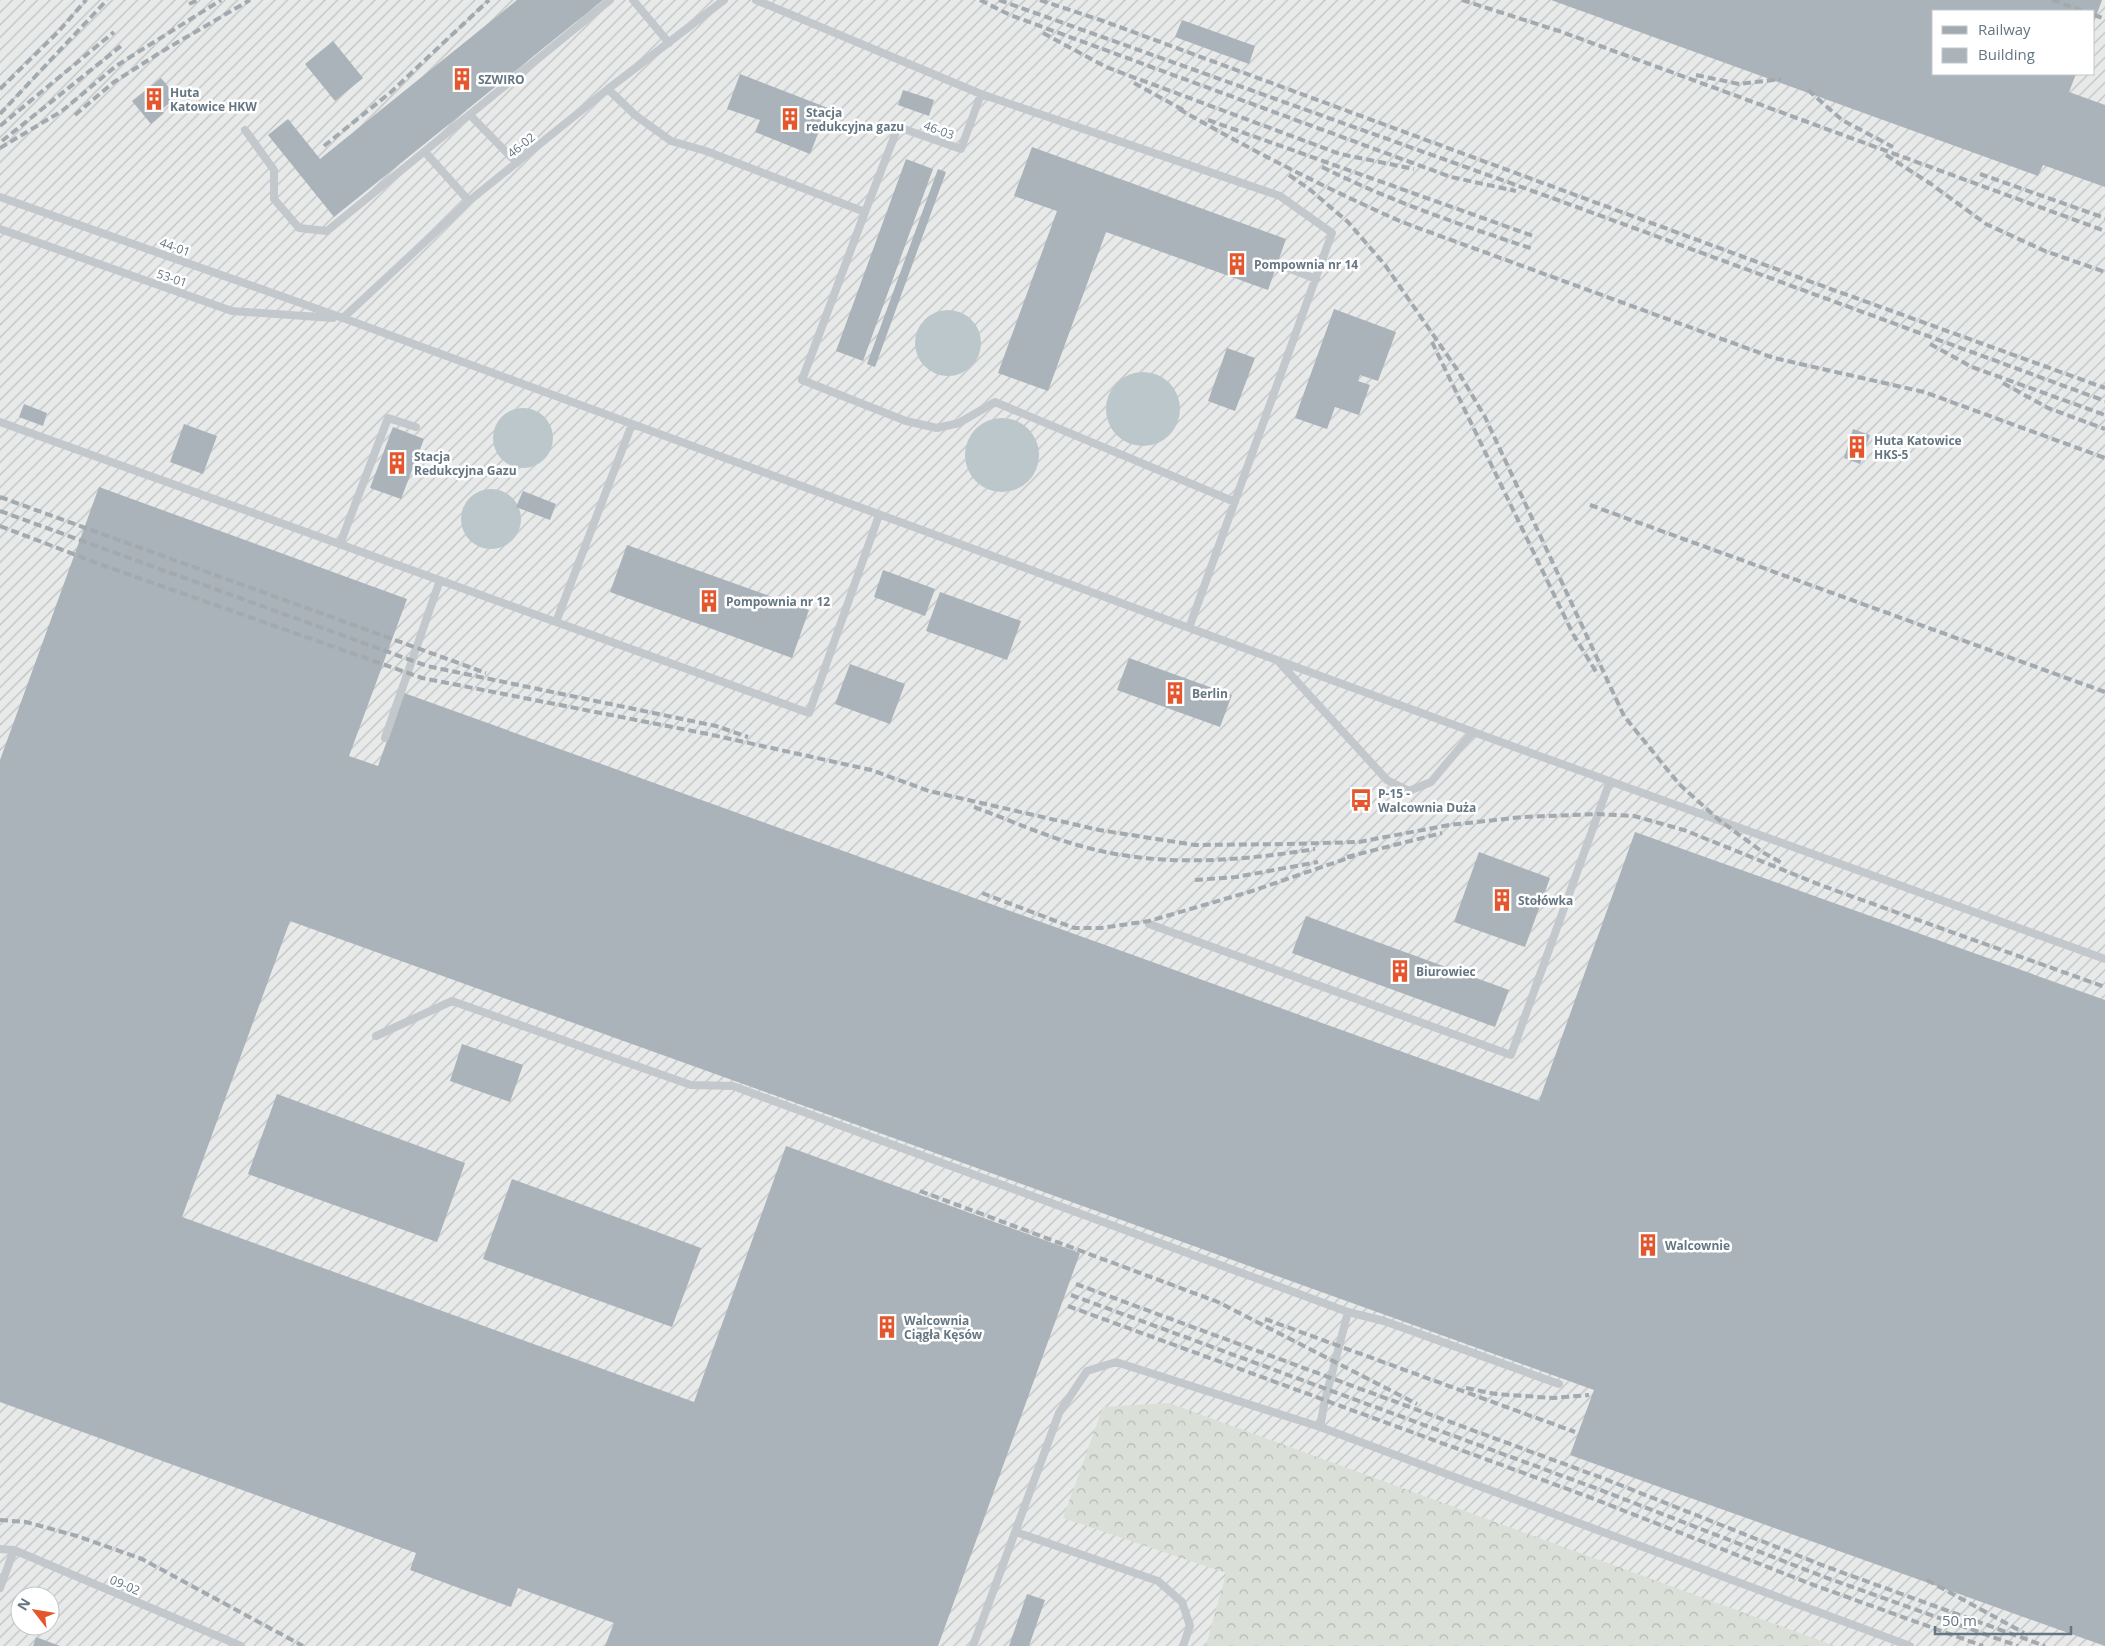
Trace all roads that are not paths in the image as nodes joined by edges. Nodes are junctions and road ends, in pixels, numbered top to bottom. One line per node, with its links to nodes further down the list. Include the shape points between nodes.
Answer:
1 (610, 0): 8 (lane)
2 (633, 0): 5 (lane)
3 (724, 0): 5 (lane, 46-02)
4 (756, 0): 7 (lane)
5 (669, 43): 6 (lane, 46-02)
6 (608, 89): 11 (lane, 46-02); 14 (lane, via 635,115 671,141 706,151)
7 (981, 94): 14 (lane, 46-03, via 961,149 898,127); 17 (lane, via 1280,196 1332,233)
8 (470, 115): 10 (lane); 11 (lane)
9 (245, 130): 10 (lane, via 274,170 274,199 299,228 327,231)
10 (425, 152): 13 (lane)
11 (517, 163): 13 (lane, 46-02)
12 (0, 197): 18 (lane, 44-01)
13 (469, 201): 18 (lane, 46-02)
14 (865, 212): 22 (lane, via 802,380 906,421 937,428 959,423 994,402)
15 (0, 229): 18 (lane, 53-01, via 232,311)
16 (1283, 266): 17 (lane)
17 (1316, 279): 22 (lane)
18 (342, 318): 20 (lane, 44-01)
19 (0, 422): 24 (lane)
20 (632, 424): 23 (lane, 44-01); 26 (lane)
21 (416, 427): 24 (lane, via 388,418)
22 (1235, 502): 27 (lane)
23 (879, 515): 26 (lane, via 809,713); 27 (lane, 44-01)
24 (340, 544): 25 (lane)
25 (440, 580): 26 (lane); 30 (lane)
26 (556, 622)
27 (1189, 628): 28 (lane, 44-01)
28 (1278, 661): 29 (lane, 44-01); 29 (lane, via 1387,780 1409,791 1431,782)
29 (1473, 732): 31 (lane, 44-01)
30 (385, 738)
31 (1610, 781): 32 (lane, via 1511,1055); 33 (lane, 44-01)
32 (1149, 924)
33 (2105, 959)
34 (376, 1036): 35 (lane, via 452,1001 691,1084 733,1086)
35 (1348, 1312): 36 (lane, via 1384,1321); 37 (lane)
36 (1559, 1384)
37 (1320, 1427): 38 (lane, via 1116,1362 1087,1371 1059,1412); 45 (lane)
38 (1016, 1532): 43 (lane); 44 (lane, via 1158,1581 1182,1602 1190,1626)
39 (0, 1548): 40 (lane, 09-02)
40 (14, 1550): 41 (lane); 42 (lane, 09-02)
41 (0, 1588)
42 (241, 1646)
43 (973, 1646)
44 (1184, 1646)
45 (1910, 1646)

